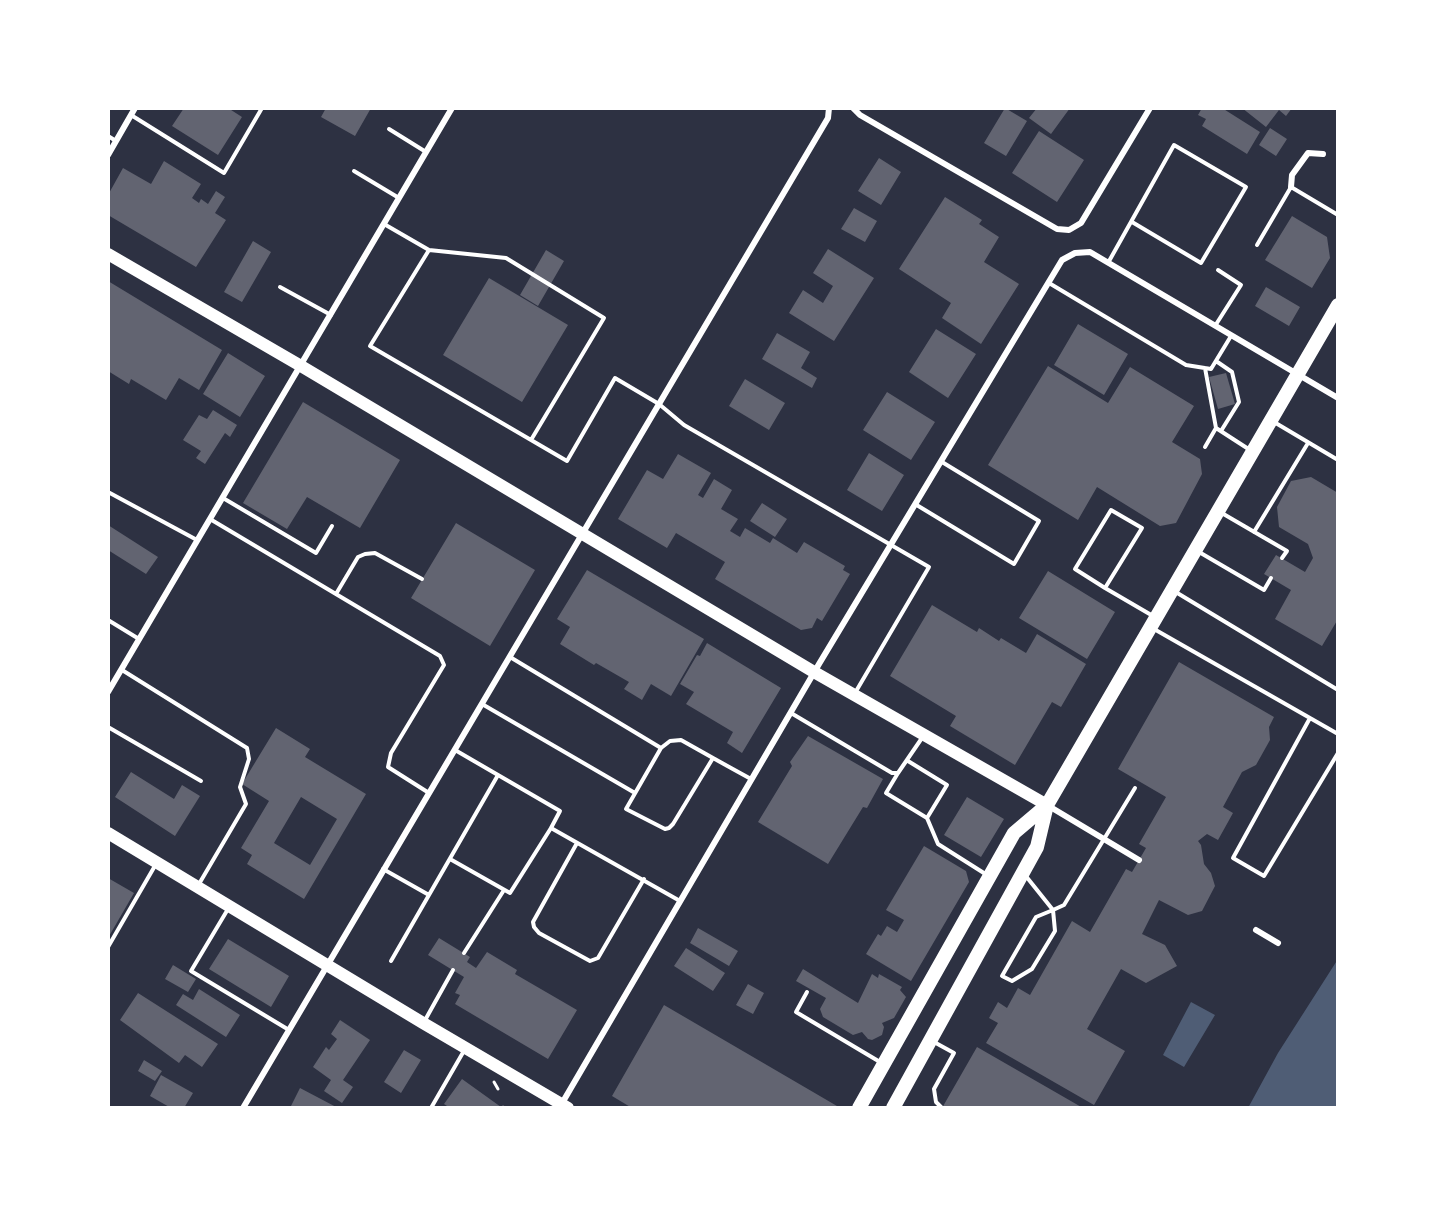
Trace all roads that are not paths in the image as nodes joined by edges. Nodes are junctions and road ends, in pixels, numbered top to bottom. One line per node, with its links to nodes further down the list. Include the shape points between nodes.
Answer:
1 (135, 108): 7 (street)
2 (262, 108): 7 (lane, via 224,173)
3 (452, 108): 11 (street)
4 (829, 108): 36 (street, via 828,118)
5 (854, 108): 6 (street, via 1057,229 1069,230 1081,223)
6 (1150, 108)
7 (131, 115): 10 (street)
8 (389, 129): 11 (lane)
9 (108, 136): 10 (lane)
10 (116, 141): 12 (street)
11 (426, 152): 16 (street)
12 (108, 154)
13 (1323, 154): 15 (street, via 1308,153 1292,175)
14 (354, 171): 16 (lane)
15 (1291, 187): 17 (lane); 20 (lane)
16 (399, 198): 19 (street)
17 (1338, 215)
18 (1132, 222): 18 (lane, via 1174,145 1246,187 1201,263); 23 (lane)
19 (384, 224): 21 (lane); 28 (street)
20 (1257, 245)
21 (429, 250): 40 (lane, via 370,346); 40 (lane, via 506,258 604,318)
22 (108, 254): 32 (main road)
23 (1108, 263): 25 (street, via 1090,252 1074,253 1062,260); 29 (street)
24 (1218, 270): 29 (lane, via 1241,285)
25 (1048, 283): 33 (lane, via 1186,365); 45 (street)
26 (280, 287): 28 (lane)
27 (1338, 305): 34 (main road)
28 (330, 315): 32 (street)
29 (1215, 326): 30 (street)
30 (1231, 336): 31 (lane); 34 (street)
31 (1216, 361): 33 (lane, via 1211,369); 39 (lane, via 1232,372 1239,402)
32 (301, 366): 47 (street); 53 (main road)
33 (1205, 368): 38 (lane)
34 (1298, 374): 35 (street); 37 (main road)
35 (1338, 398)
36 (659, 404): 40 (lane, via 615,378 567,461); 53 (street); 55 (lane, via 684,425)
37 (1271, 421): 41 (lane); 43 (main road)
38 (1216, 428): 39 (lane); 42 (lane)
39 (1221, 431): 43 (lane)
40 (531, 440)
41 (1308, 443): 44 (lane); 52 (lane)
42 (1205, 447)
43 (1253, 452): 49 (main road)
44 (1338, 460)
45 (941, 461): 48 (street); 48 (lane, via 1040,521 1014,564)
46 (108, 492): 54 (lane)
47 (223, 498): 50 (street); 51 (lane, via 316,553)
48 (915, 504): 55 (street)
49 (1218, 511): 52 (lane); 56 (main road)
50 (210, 519): 54 (street); 62 (lane)
51 (332, 526)
52 (1254, 532): 57 (lane, via 1287,551)
53 (583, 533): 66 (street); 68 (main road)
54 (198, 540): 65 (street)
55 (890, 545): 68 (street); 71 (lane, via 929,567)
56 (1195, 550): 58 (lane, via 1264,590); 61 (main road)
57 (1282, 558)
58 (1271, 578)
59 (422, 579): 62 (lane, via 375,553 365,554 358,557)
60 (1106, 588): 60 (lane, via 1075,569 1111,510 1142,528); 64 (lane)
61 (1172, 590): 64 (main road); 69 (lane)
62 (336, 594): 88 (lane, via 440,656 444,665 391,753 388,766)
63 (108, 620): 65 (lane)
64 (1153, 622): 74 (lane, via 1186,647); 90 (main road)
65 (139, 639): 67 (street)
66 (509, 657): 72 (street); 78 (lane)
67 (122, 669): 70 (street); 103 (lane, via 247,748 249,759 240,787 246,804)
68 (814, 672): 71 (main road); 73 (street)
69 (1338, 690)
70 (108, 692)
71 (854, 695): 77 (main road)
72 (482, 704): 79 (street); 89 (lane)
73 (790, 712): 83 (lane); 85 (street)
74 (1310, 718): 76 (lane); 80 (lane, via 1233,858 1264,876)
75 (108, 727): 86 (lane)
76 (1338, 734)
77 (924, 735): 82 (lane); 90 (main road)
78 (661, 748): 81 (lane, via 670,741 681,740); 89 (lane)
79 (454, 750): 84 (lane); 88 (street)
80 (1338, 753)
81 (713, 758): 85 (lane); 89 (lane, via 669,828 626,809)
82 (908, 761): 83 (lane); 91 (lane, via 947,785)
83 (898, 773): 91 (lane, via 886,793)
84 (498, 775): 92 (lane, via 560,811); 96 (lane)
85 (751, 779): 106 (street)
86 (201, 781)
87 (1135, 788): 94 (lane)
88 (429, 793): 99 (street)
89 (635, 793)
90 (1047, 805): 94 (street); 100 (main road, via 1037,848); 101 (main road, via 1014,833)
91 (927, 818): 101 (lane, via 938,844)
92 (550, 828): 95 (lane); 104 (lane, via 510,893)
93 (108, 833): 98 (main road)
94 (1103, 839): 97 (street); 108 (lane, via 1064,905)
95 (577, 843): 102 (lane); 102 (lane, via 533,922 549,938 590,961 598,958)
96 (450, 859): 104 (lane); 105 (lane)
97 (1139, 860)
98 (157, 862): 103 (main road); 111 (lane)
99 (383, 869): 105 (lane); 114 (street)
100 (1023, 873): 108 (lane); 119 (main road)
101 (989, 876): 121 (main road)
102 (644, 879): 106 (lane)
103 (197, 887): 107 (main road)
104 (504, 890): 112 (lane)
105 (429, 895): 113 (lane)
106 (680, 901): 122 (street)
107 (230, 906): 114 (main road); 118 (lane, via 191,971)
108 (1053, 910): 108 (lane, via 1036,917 1002,976 1012,981 1032,969 1055,931)
109 (1256, 930): 110 (street)
110 (1278, 943)
111 (108, 947)
112 (464, 953)
113 (391, 961)
114 (327, 965): 117 (main road); 118 (street)
115 (453, 970): 117 (lane)
116 (807, 992): 121 (lane, via 796,1012)
117 (423, 1023): 120 (main road)
118 (289, 1030): 123 (street)
119 (931, 1040): 126 (main road); 127 (lane, via 957,1054 934,1089 936,1102)
120 (465, 1048): 122 (main road); 124 (lane)
121 (884, 1064): 125 (main road)
122 (563, 1107)
123 (243, 1108)
124 (430, 1108)
125 (859, 1108)
126 (893, 1108)
127 (942, 1108)

